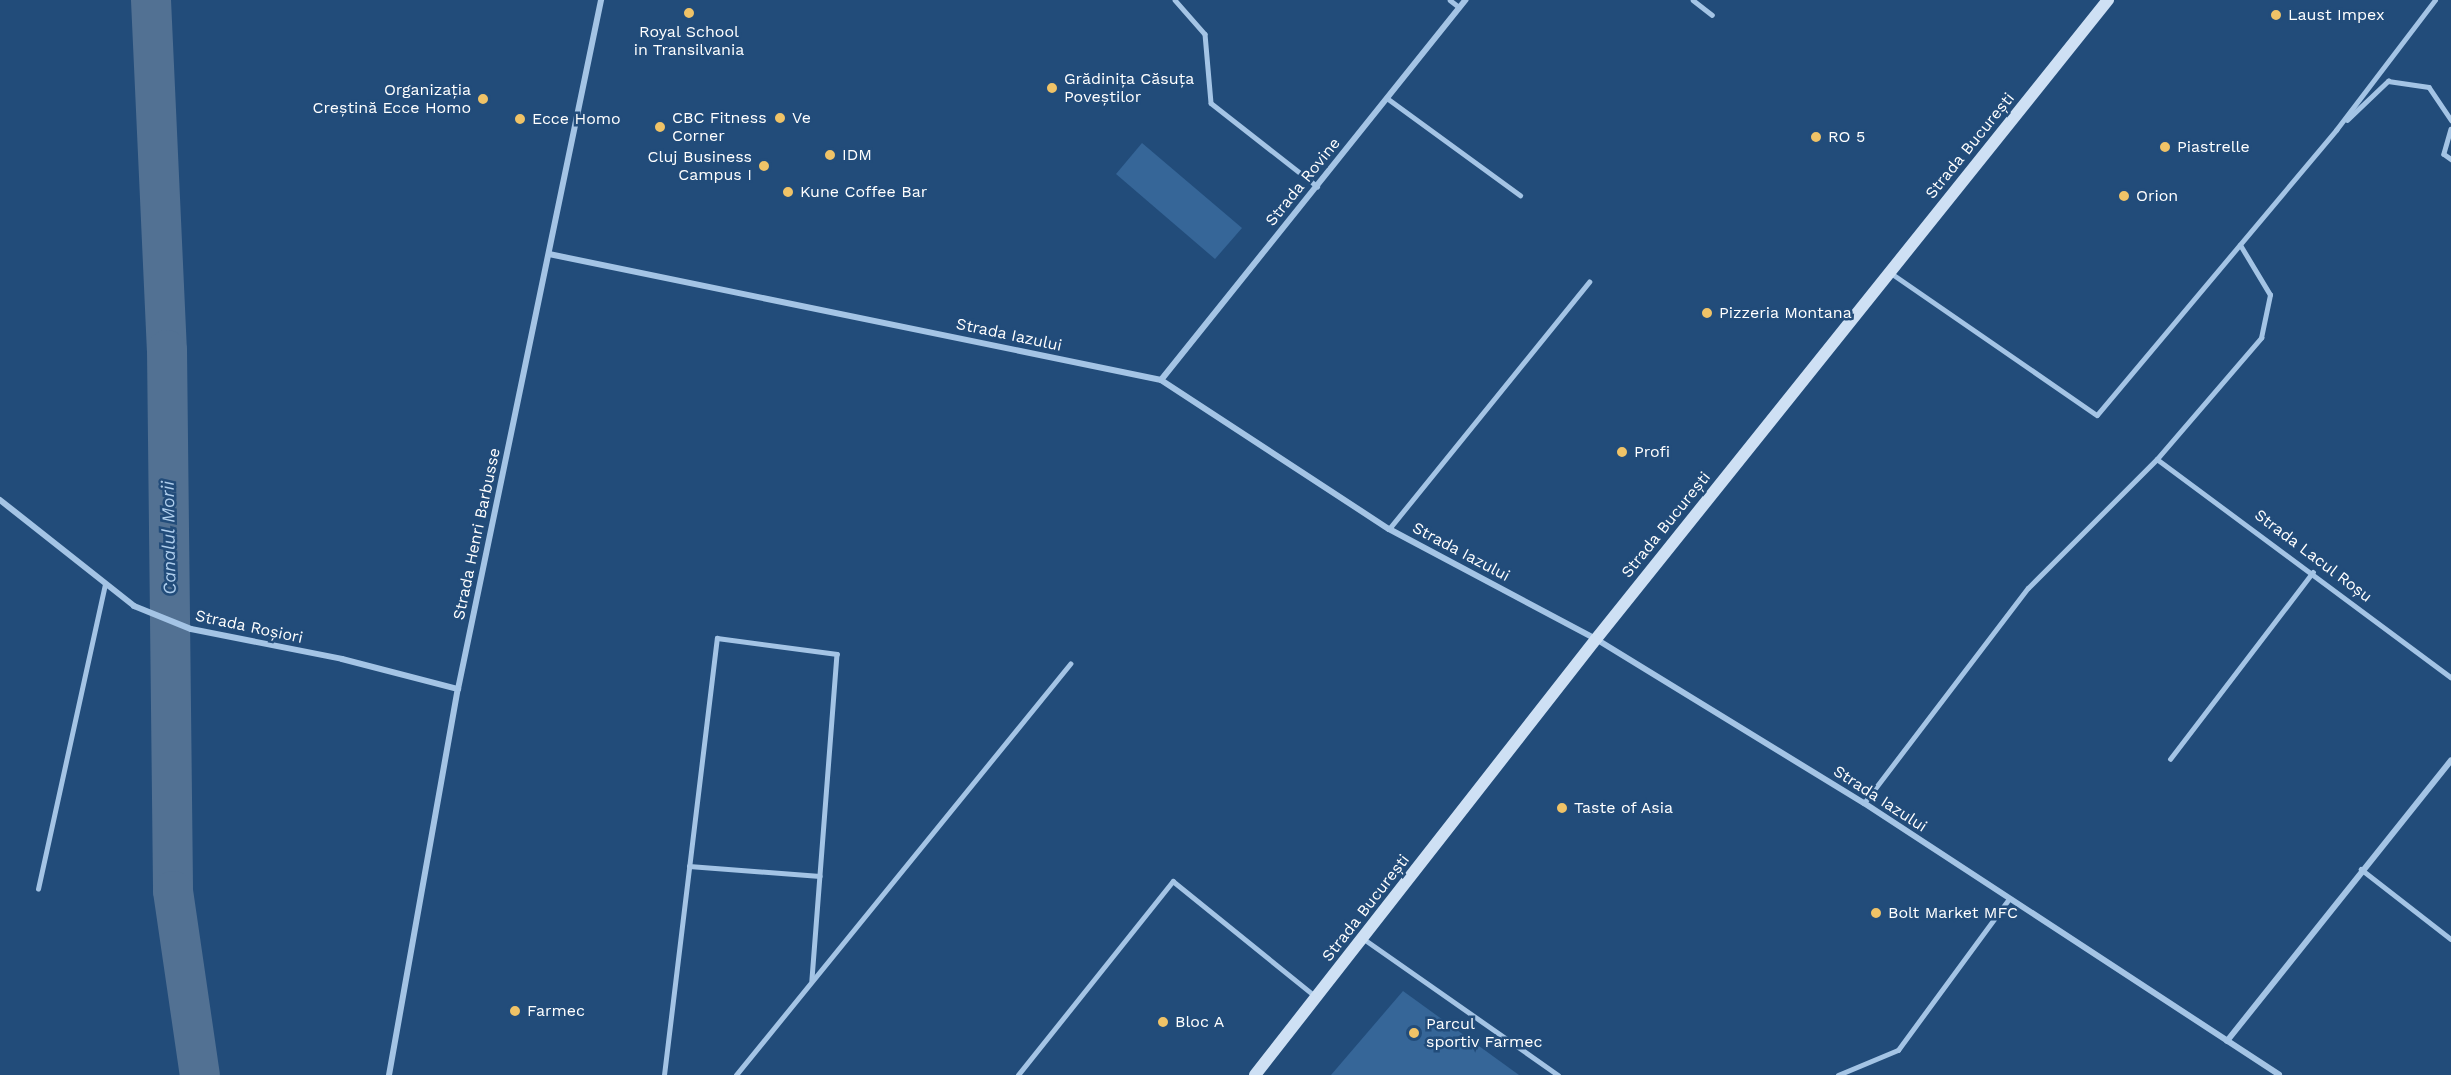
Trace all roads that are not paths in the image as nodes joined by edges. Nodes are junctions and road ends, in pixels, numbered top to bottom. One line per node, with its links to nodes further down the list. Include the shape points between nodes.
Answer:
1 (601, 0): 18 (street, Strada Henri Barbusse)
2 (1175, 0): 15 (lane, via 1205,34 1211,103)
3 (1450, 0): 8 (lane)
4 (1465, 0): 8 (street, Strada Rovine)
5 (1693, 0): 9 (lane)
6 (2108, 0): 19 (main road, Strada București)
7 (2435, 0): 13 (lane)
8 (1459, 8): 10 (street, Strada Rovine)
9 (1712, 15)
10 (1387, 98): 15 (street, Strada Rovine); 16 (lane)
11 (2451, 120): 13 (lane, via 2428,87 2388,81)
12 (2451, 129): 14 (lane, via 2444,154)
13 (2336, 130): 17 (lane)
14 (2451, 159)
15 (1317, 186): 21 (street, Strada Rovine)
16 (1520, 195)
17 (2240, 245): 19 (lane, via 2097,415); 22 (lane, via 2270,295 2261,338)
18 (549, 254): 21 (street, Strada Iazului); 30 (street, Strada Henri Barbusse)
19 (1890, 272): 27 (main road, Strada București)
20 (1589, 282): 24 (lane)
21 (1161, 380): 24 (street, Strada Iazului)
22 (2157, 459): 25 (lane, Strada Lacul Roșu); 33 (lane, via 2028,588)
23 (0, 500): 26 (street, Strada Roșiori)
24 (1389, 529): 27 (street, Strada Iazului)
25 (2313, 572): 29 (lane, Strada Lacul Roșu); 31 (lane)
26 (105, 585): 30 (street, Strada Roșiori, via 134,606 190,629 342,659); 37 (lane)
27 (1596, 639): 33 (street, Strada Iazului); 39 (main road, Strada București)
28 (1070, 664): 41 (lane)
29 (2451, 677)
30 (458, 689): 44 (street, Strada Henri Barbusse)
31 (2170, 759)
32 (2451, 760): 35 (street)
33 (1864, 802): 38 (street, Strada Iazului)
34 (689, 866): 36 (lane); 36 (lane, via 717,638 837,654); 45 (lane)
35 (2361, 869): 40 (lane); 43 (street)
36 (820, 876): 41 (lane)
37 (38, 889)
38 (2008, 899): 43 (street, Strada Iazului); 50 (lane, via 1899,1050)
39 (1364, 939): 42 (main road, Strada București); 49 (lane)
40 (2451, 939)
41 (812, 980): 46 (lane)
42 (1317, 998): 47 (lane, via 1173,881); 48 (main road, Strada București)
43 (2227, 1041): 51 (street, Strada Iazului)
44 (389, 1075)
45 (663, 1075)
46 (736, 1075)
47 (1018, 1075)
48 (1255, 1075)
49 (1558, 1075)
50 (1838, 1075)
51 (2279, 1075)

